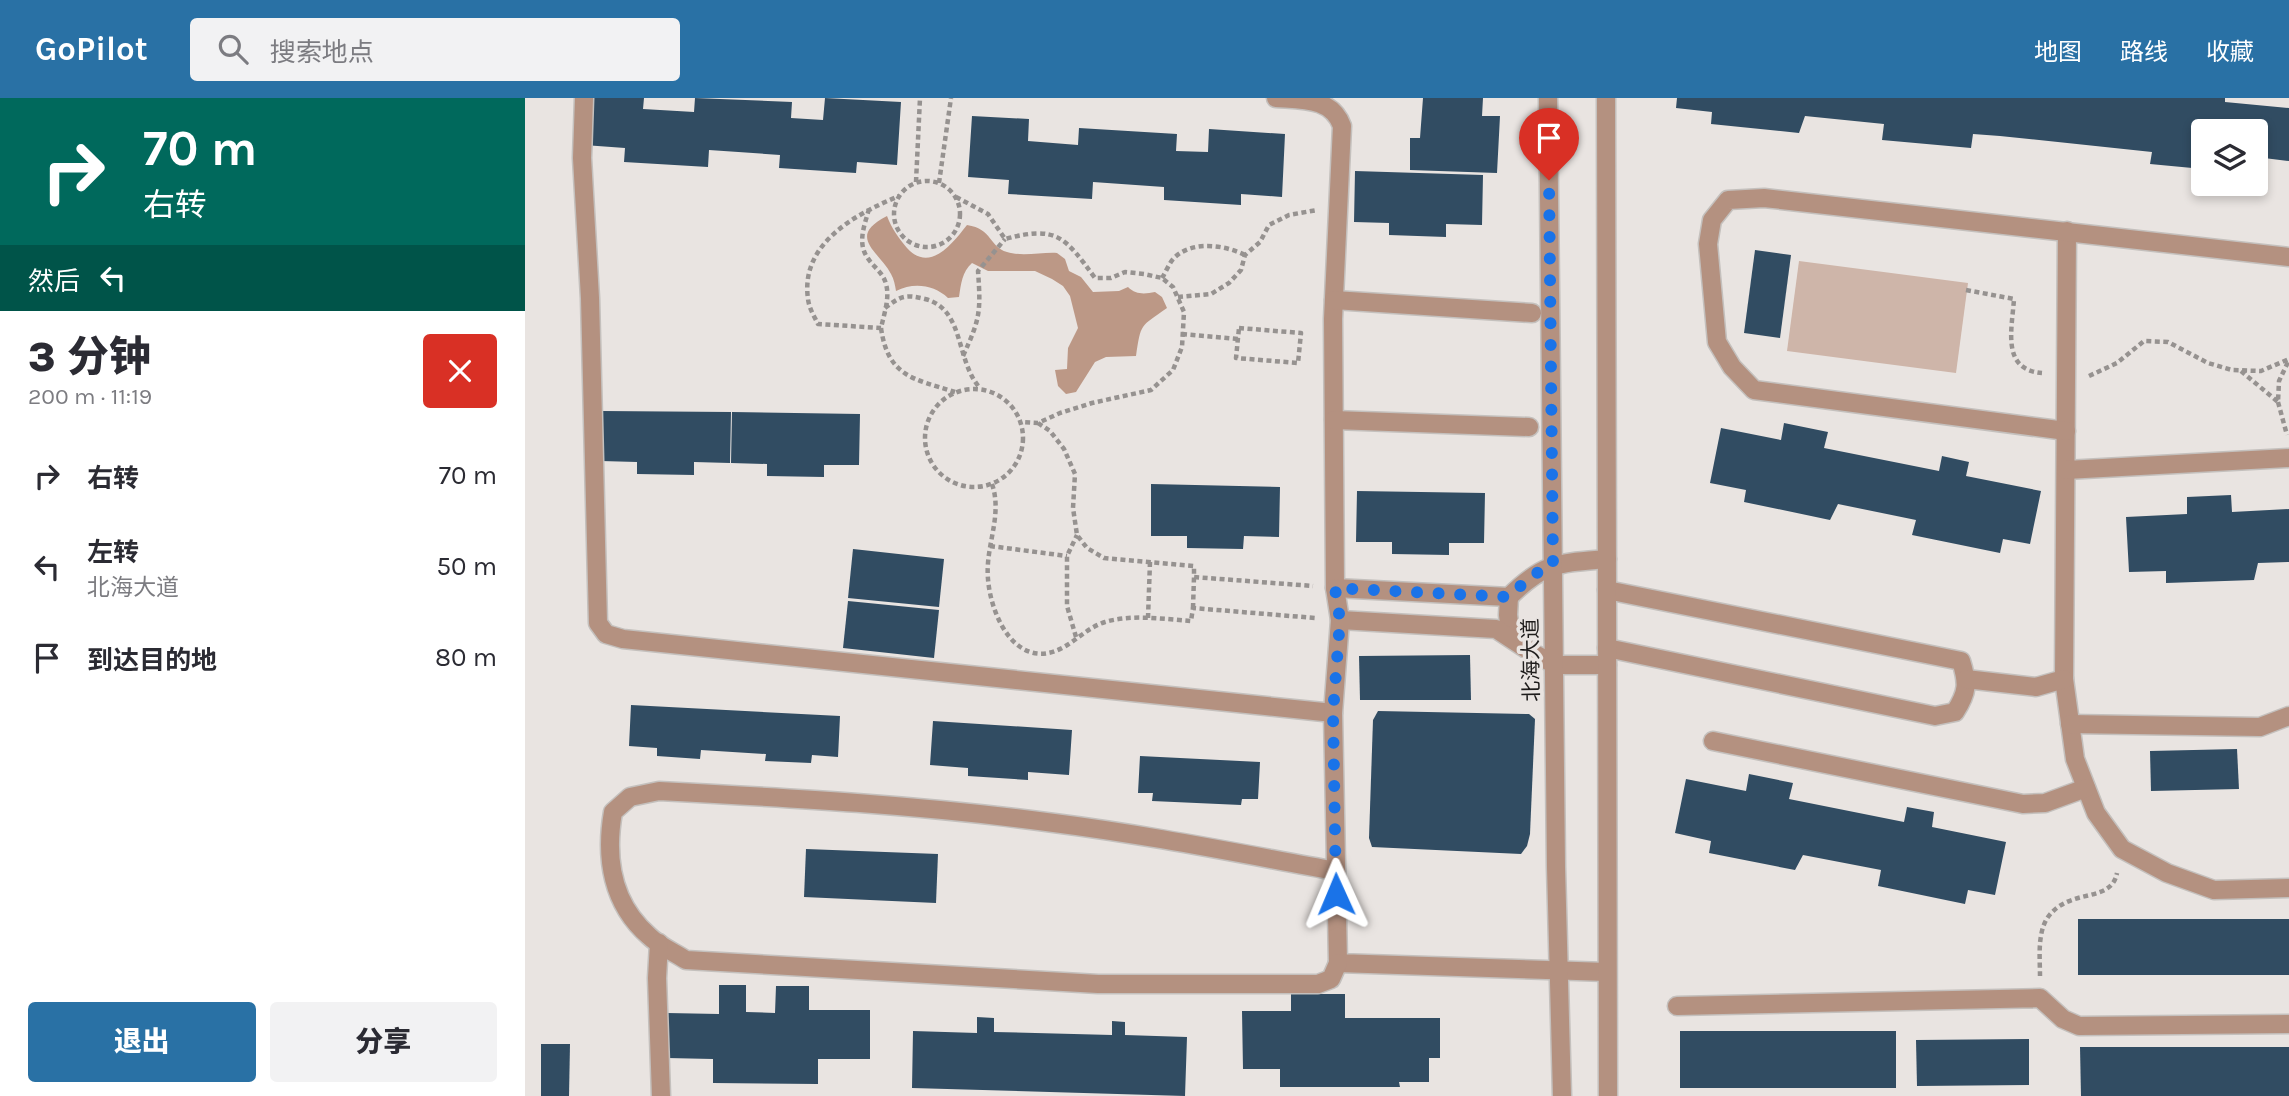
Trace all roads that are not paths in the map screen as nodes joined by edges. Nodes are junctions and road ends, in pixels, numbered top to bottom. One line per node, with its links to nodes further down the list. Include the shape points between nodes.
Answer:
1 (584, 98): 25 (street, via 582,158 599,623 606,634)
2 (1276, 98): 7 (street, via 1330,105 1342,126)
3 (1548, 98): 15 (street, 北海大道)
4 (1606, 98): 14 (street)
5 (2067, 231): 6 (street); 11 (street); 11 (street, via 1764,198 1728,200 1712,220 1708,244 1717,342 1754,390)
6 (2289, 257)
7 (1334, 300): 8 (street); 9 (street)
8 (1532, 313)
9 (1334, 420): 10 (street); 16 (street)
10 (1529, 427)
11 (2066, 431): 13 (street)
12 (2289, 458): 13 (street)
13 (2066, 470): 24 (street)
14 (1607, 559): 15 (street); 17 (street)
15 (1553, 565): 18 (street, via 1531,576); 22 (street, 北海大道)
16 (1335, 588): 18 (street); 19 (street)
17 (1607, 590): 21 (street); 23 (street, via 1961,661)
18 (1509, 597): 20 (street)
19 (1340, 620): 20 (street, via 1496,629); 25 (street)
20 (1511, 638): 22 (street)
21 (1607, 656): 22 (street); 23 (street, via 1935,716 1955,712 1964,697); 35 (street)
22 (1554, 663): 34 (street, 北海大道)
23 (1966, 679): 24 (street, via 2036,687)
24 (2064, 679): 27 (street)
25 (1333, 713): 30 (street)
26 (2289, 716): 27 (street, via 2260,727)
27 (2070, 724): 29 (street, via 2075,759)
28 (1713, 741): 29 (street, via 2023,804 2045,803)
29 (2086, 788): 31 (street, via 2096,813 2123,849 2167,873 2214,890)
30 (1336, 871): 32 (street, via 1053,822 659,790 630,797 613,812 608,838 612,872 627,913); 33 (street)
31 (2289, 888)
32 (659, 943): 33 (street, via 686,960 1098,984 1318,984 1331,979); 38 (street)
33 (1338, 963): 34 (street)
34 (1559, 971): 35 (street); 39 (street, 北海大道)
35 (1607, 972): 40 (street)
36 (1677, 1006): 37 (street, via 2040,998 2063,1019 2079,1026)
37 (2289, 1024)
38 (661, 1096)
39 (1562, 1096)
40 (1608, 1096)

